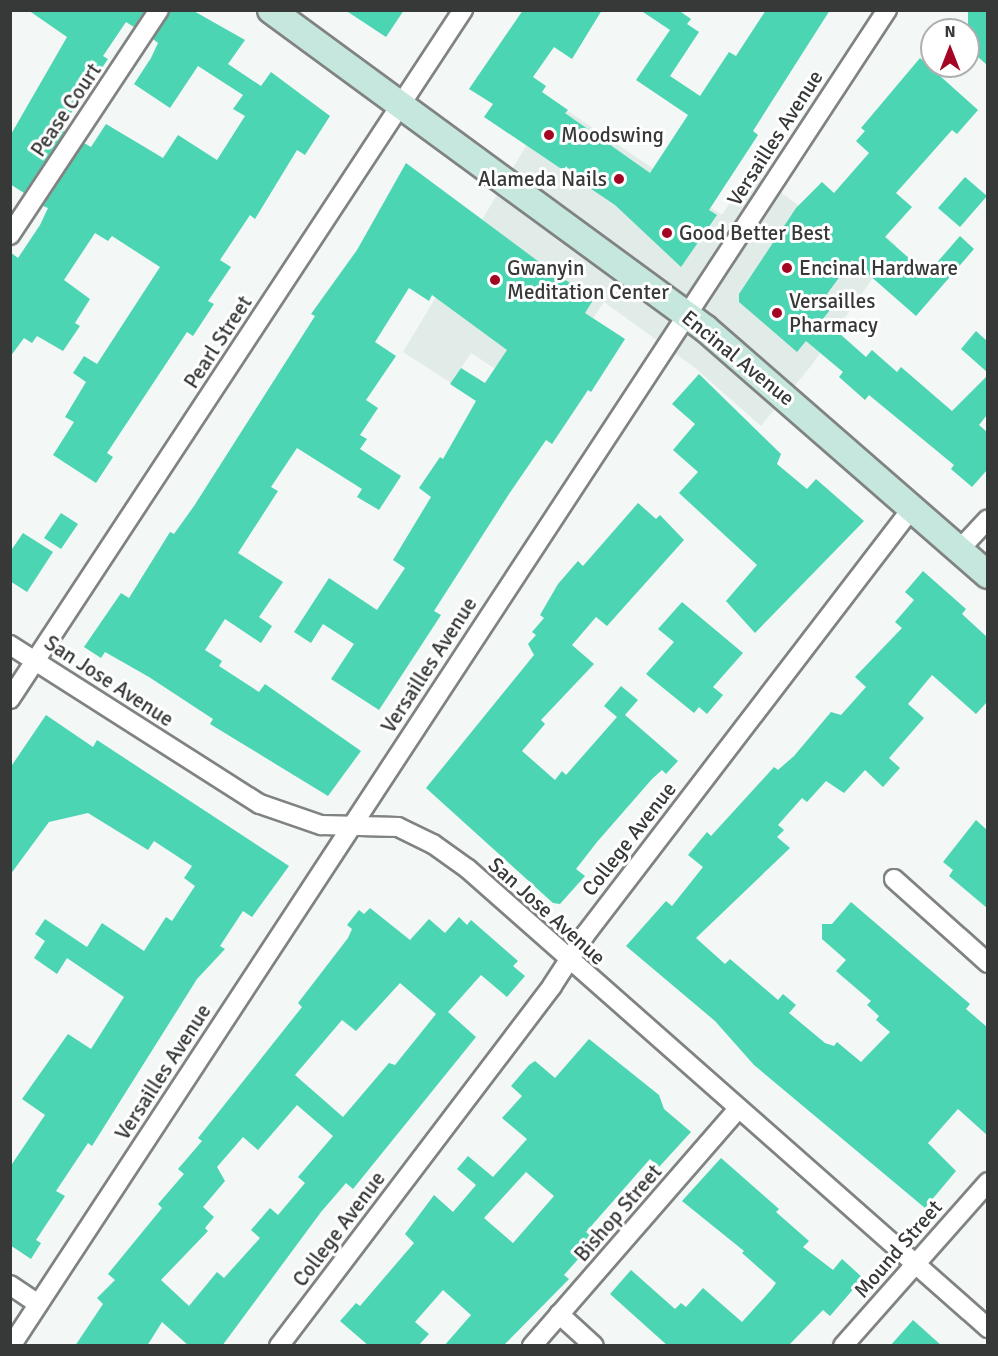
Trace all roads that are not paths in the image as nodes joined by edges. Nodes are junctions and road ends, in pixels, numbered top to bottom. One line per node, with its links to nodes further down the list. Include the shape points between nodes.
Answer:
1 (159, 10): 6 (street, Pease Court)
2 (271, 10): 5 (main road, Encinal Avenue)
3 (463, 10): 5 (street, Pearl Street)
4 (887, 10): 7 (street, Versailles Avenue)
5 (400, 106): 7 (main road, Encinal Avenue); 13 (street, Pearl Street)
6 (10, 235)
7 (686, 314): 8 (main road, Encinal Avenue); 15 (street, Versailles Avenue)
8 (912, 508): 10 (main road, Encinal Avenue); 17 (street, College Avenue)
9 (987, 519): 10 (street)
10 (959, 550): 11 (main road, Encinal Avenue)
11 (987, 575)
12 (10, 645): 13 (street, San Jose Avenue)
13 (36, 661): 14 (street, Pearl Street); 15 (street, San Jose Avenue, via 260,804 294,819)
14 (10, 699)
15 (352, 824): 17 (street, San Jose Avenue, via 398,827 433,844 468,869); 23 (street, Versailles Avenue)
16 (894, 879): 18 (street)
17 (568, 961): 19 (street, San Jose Avenue); 27 (street, College Avenue)
18 (987, 963)
19 (737, 1110): 21 (street, San Jose Avenue); 24 (street, Bishop Street)
20 (987, 1182): 21 (street, Mound Street)
21 (914, 1265): 25 (street, San Jose Avenue); 30 (street, Mound Street)
22 (10, 1286): 23 (street)
23 (38, 1304): 26 (street, Versailles Avenue)
24 (559, 1314): 28 (street, Bishop Street); 29 (street)
25 (987, 1328)
26 (11, 1346)
27 (279, 1346)
28 (532, 1346)
29 (594, 1346)
30 (843, 1346)

